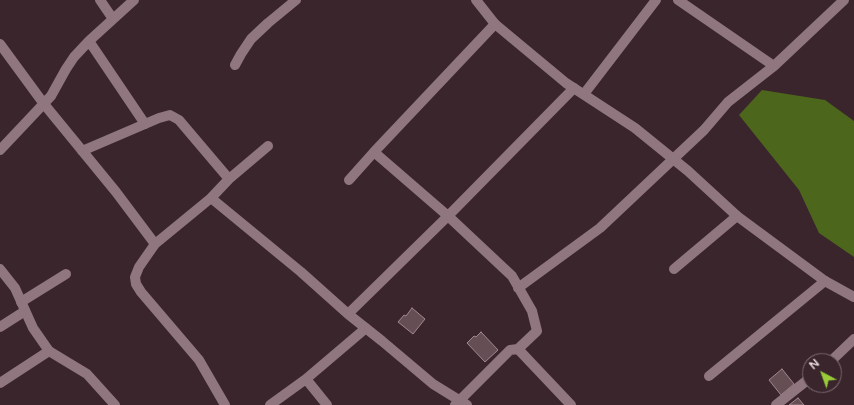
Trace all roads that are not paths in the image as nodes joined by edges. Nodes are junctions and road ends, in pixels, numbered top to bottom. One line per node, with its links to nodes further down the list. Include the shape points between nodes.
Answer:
1 (100, 0): 8 (street)
2 (134, 0): 8 (street)
3 (296, 0): 12 (street, via 251,40)
4 (476, 0): 9 (street)
5 (656, 0): 15 (street)
6 (678, 0): 13 (street)
7 (844, 0): 13 (street)
8 (113, 19): 10 (street)
9 (495, 24): 14 (street); 21 (street)
10 (89, 41): 16 (street, via 74,57 52,96); 17 (street)
11 (0, 44): 16 (street)
12 (235, 65)
13 (774, 66): 22 (street, via 728,102 704,130)
14 (574, 88): 15 (street); 26 (street)
15 (584, 94): 22 (street, via 635,128)
16 (44, 104): 19 (street); 20 (street)
17 (145, 124): 20 (street); 23 (street, via 170,115 179,120)
18 (268, 146): 23 (street)
19 (0, 150)
20 (82, 151): 28 (street)
21 (374, 152): 24 (street); 26 (street)
22 (673, 159): 27 (street); 33 (street, via 600,228)
23 (229, 179): 25 (street)
24 (349, 180)
25 (211, 198): 28 (street); 36 (street)
26 (448, 216): 33 (street, via 512,276); 36 (street)
27 (737, 216): 30 (street); 32 (street)
28 (155, 244): 49 (street, via 139,267 135,277 136,284 199,360)
29 (0, 269): 35 (street, via 15,288)
30 (674, 269)
31 (66, 274): 35 (street)
32 (825, 281): 34 (street); 43 (street)
33 (518, 288): 40 (street, via 532,311 537,332)
34 (854, 296)
35 (23, 306): 37 (street); 41 (street, via 33,328)
36 (348, 314): 38 (street)
37 (0, 327)
38 (366, 328): 44 (street); 47 (street, via 432,384)
39 (854, 339): 42 (street)
40 (518, 349): 47 (street, via 510,350); 52 (street)
41 (49, 351): 45 (street); 48 (street, via 87,374)
42 (839, 353)
43 (709, 376)
44 (306, 379): 50 (street); 51 (street)
45 (0, 382)
46 (802, 384): 53 (street)
47 (461, 403)
48 (116, 405)
49 (225, 405)
50 (270, 405)
51 (327, 405)
52 (570, 405)
53 (776, 405)

